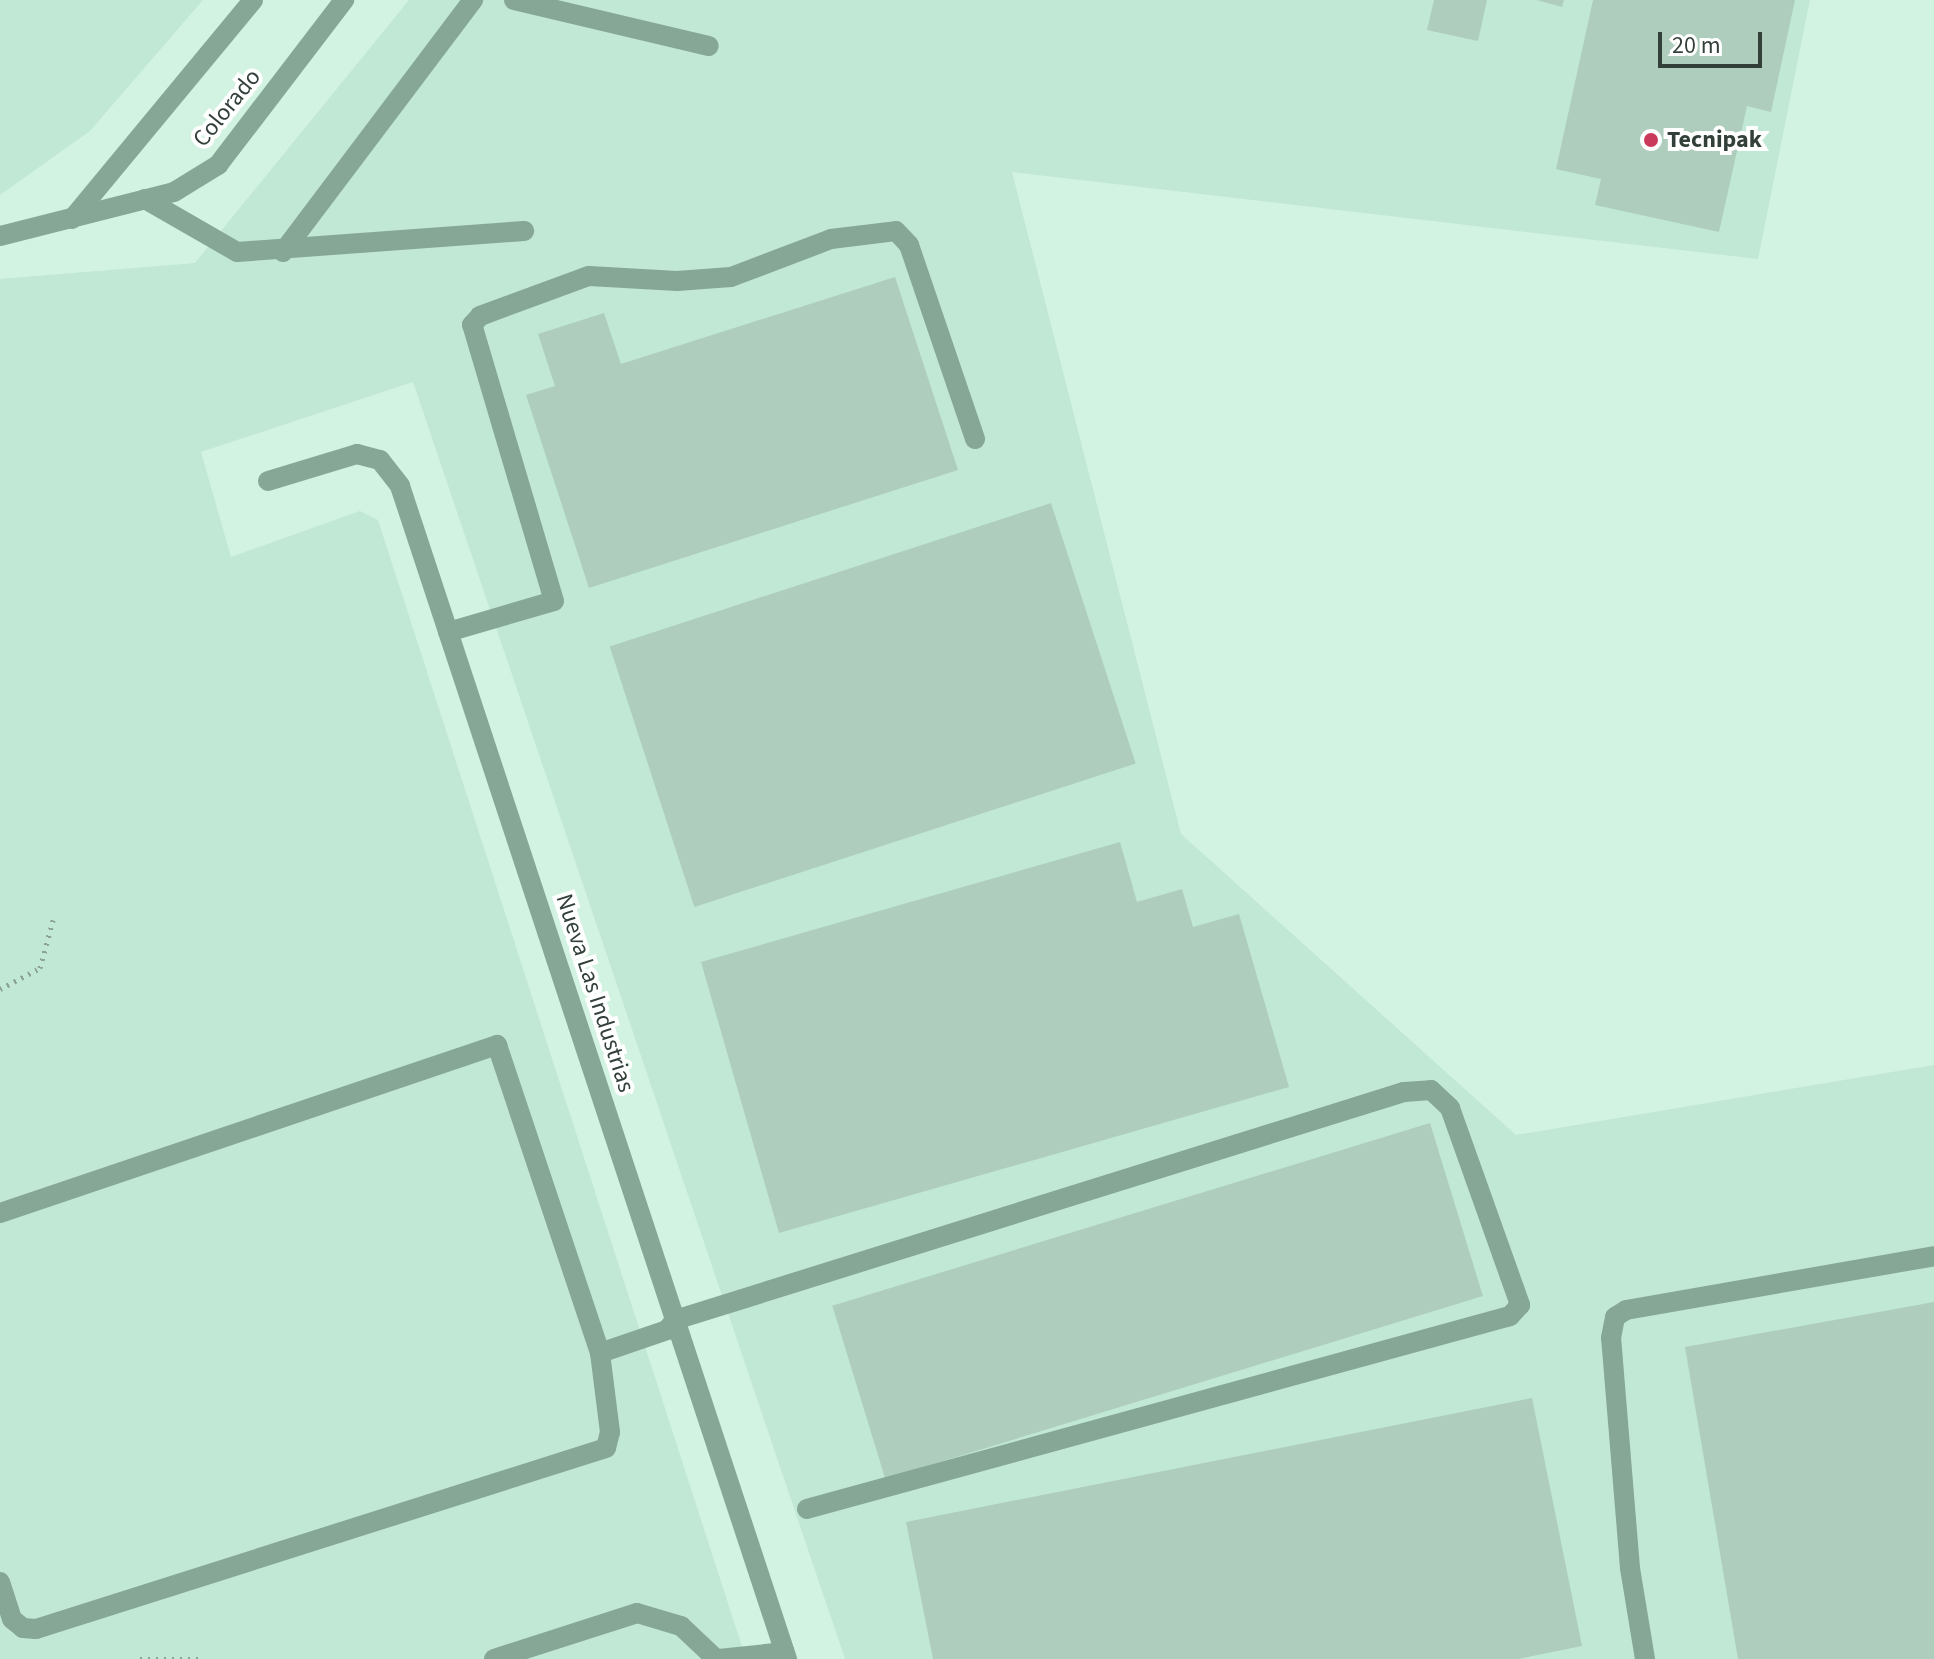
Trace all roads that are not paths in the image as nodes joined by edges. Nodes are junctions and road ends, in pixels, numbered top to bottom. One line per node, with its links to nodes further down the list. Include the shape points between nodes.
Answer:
1 (253, 0): 7 (street, Colorado)
2 (344, 0): 6 (street, Colorado, via 218,165 174,192)
3 (473, 0): 10 (street)
4 (514, 0): 5 (street)
5 (709, 46)
6 (145, 199): 7 (street, Colorado); 10 (street, via 237,252)
7 (72, 219): 9 (street, Colorado)
8 (524, 231): 10 (street)
9 (0, 236)
10 (283, 252)
11 (975, 439): 13 (street, via 909,245 896,231 831,239 731,277 677,281 589,276 493,311 472,325 554,601)
12 (268, 481): 13 (street, Nueva Las Industrias, via 357,454 389,467)
13 (448, 632): 16 (street, Nueva Las Industrias)
14 (0, 1213): 17 (street, via 497,1045)
15 (1934, 1256): 23 (street, via 1626,1310 1615,1317 1611,1338 1630,1568)
16 (675, 1320): 17 (street, via 667,1330); 18 (street, via 1404,1092 1431,1090 1450,1108 1520,1305 1510,1316); 20 (street, Nueva Las Industrias)
17 (600, 1353): 19 (street, via 610,1432 606,1448 36,1629 23,1628 12,1619)
18 (807, 1509)
19 (0, 1582)
20 (786, 1655): 22 (street)
21 (494, 1659): 22 (street, via 637,1613 681,1626)
22 (717, 1659)
23 (1645, 1659)

